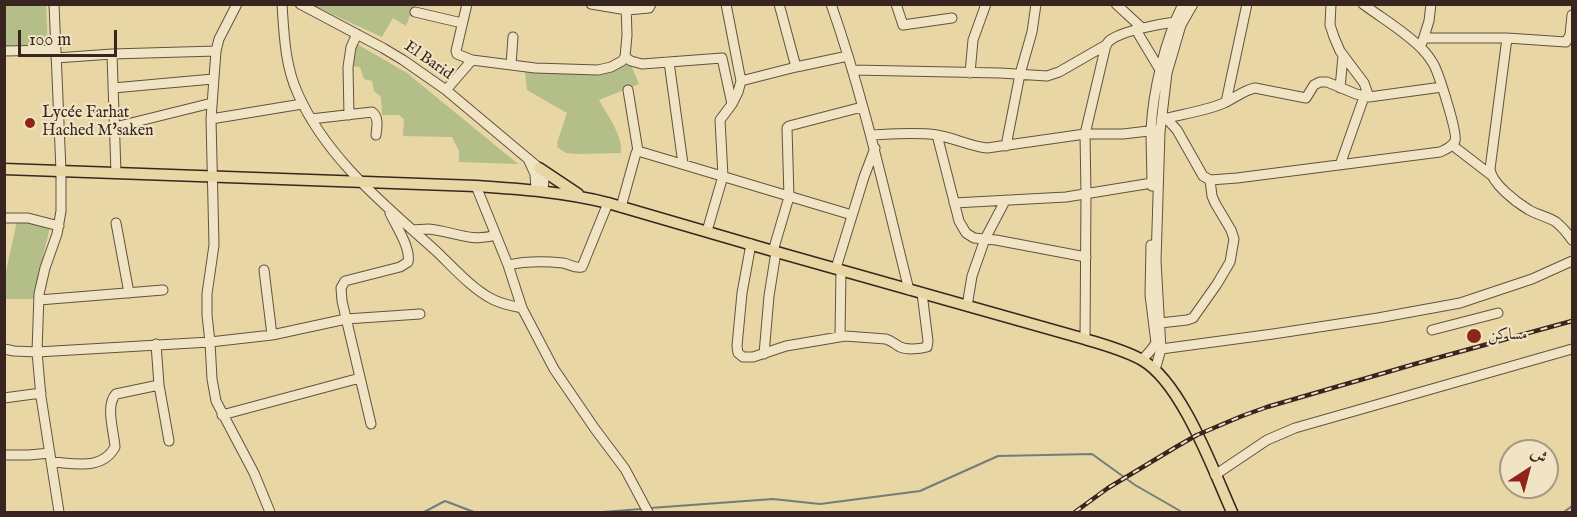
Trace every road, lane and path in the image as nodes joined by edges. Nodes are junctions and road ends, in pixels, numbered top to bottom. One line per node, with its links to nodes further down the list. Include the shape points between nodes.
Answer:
1 (54, 4): 35 (street)
2 (237, 4): 34 (street)
3 (282, 4): 60 (street, via 287,58)
4 (300, 4): 28 (street, El Barid)
5 (467, 4): 26 (street)
6 (591, 4): 21 (street)
7 (651, 4): 21 (street, via 648,8)
8 (726, 4): 37 (street)
9 (779, 4): 45 (street)
10 (896, 4): 24 (street, via 903,25)
11 (986, 4): 48 (street, via 973,40)
12 (1036, 4): 49 (street)
13 (1116, 4): 27 (street)
14 (1183, 4): 25 (street)
15 (1193, 4): 66 (street, via 1181,26 1170,62)
16 (1247, 4): 58 (street)
17 (1330, 4): 39 (street, via 1330,25)
18 (1363, 4): 31 (street)
19 (1431, 4): 31 (street)
20 (834, 5): 38 (street)
21 (627, 7): 40 (street)
22 (415, 12): 26 (street)
23 (1572, 15): 30 (street, via 1566,42)
24 (952, 18)
25 (1175, 22): 27 (street); 47 (street)
26 (462, 23): 42 (street, via 456,51)
27 (1139, 29): 32 (street, via 1111,39); 47 (street)
28 (357, 34): 55 (street, El Barid); 63 (street, via 348,67)
29 (513, 37): 44 (street)
30 (1507, 38): 31 (street); 84 (street)
31 (1422, 42): 52 (street)
32 (1106, 45): 49 (street, via 1052,75); 69 (street)
33 (4, 51): 35 (street)
34 (216, 51): 36 (street); 50 (street)
35 (56, 54): 36 (street); 82 (street)
36 (112, 54): 53 (street)
37 (736, 56): 41 (street); 51 (street)
38 (848, 56): 45 (street); 46 (street)
39 (1343, 56): 54 (street); 57 (street, via 1364,82)
40 (625, 57): 43 (street, via 639,64); 44 (street, via 598,70)
41 (722, 58): 43 (street); 61 (street)
42 (472, 60): 44 (street); 55 (street)
43 (669, 62): 78 (street)
44 (511, 65)
45 (796, 67): 51 (street)
46 (853, 70): 48 (street); 62 (street)
47 (1160, 70): 66 (street)
48 (970, 73): 49 (street)
49 (1020, 74): 74 (street)
50 (213, 79): 53 (street); 59 (street)
51 (741, 81): 61 (street)
52 (1442, 87): 57 (street); 73 (street, via 1456,135)
53 (113, 88): 67 (street)
54 (1340, 88): 57 (street); 58 (street, via 1317,82 1306,98 1251,88)
55 (446, 90): 77 (street, El Barid)
56 (628, 90): 76 (street)
57 (1367, 97): 79 (street)
58 (1226, 102): 66 (street)
59 (212, 103): 64 (street); 67 (street)
60 (302, 104): 64 (street); 65 (street)
61 (732, 104): 85 (street, via 720,120)
62 (862, 106): 71 (street); 94 (street, via 787,128)
63 (349, 115): 65 (street); 70 (street, via 374,112)
64 (211, 119): 86 (street)
65 (311, 119): 88 (street)
66 (1160, 119): 68 (street); 87 (street, via 1177,130 1203,176)
67 (115, 127): 83 (street)
68 (1156, 130): 69 (street); 89 (street); 128 (street)
69 (1085, 134): 74 (street); 92 (street)
70 (376, 135)
71 (871, 135): 72 (street); 75 (street)
72 (937, 135): 74 (street, via 981,148); 97 (street)
73 (1452, 145): 79 (street, via 1440,152); 84 (street)
74 (1006, 146)
75 (875, 148): 100 (street); 117 (street)
76 (638, 151): 78 (street); 98 (street)
77 (528, 159): 80 (street, El Barid); 91 (street)
78 (683, 164): 85 (street)
79 (1340, 165): 87 (street)
80 (539, 168): 91 (street, via 544,179); 93 (main road)
81 (4, 169): 82 (main road)
82 (61, 171): 83 (main road); 103 (street)
83 (116, 173): 86 (main road)
84 (1491, 175): 108 (street, via 1517,201 1554,221)
85 (723, 176): 94 (street); 105 (street)
86 (214, 177): 88 (main road); 133 (street, via 214,244 207,294)
87 (1210, 180): 128 (street, via 1212,196 1234,239 1230,262 1193,318)
88 (362, 182): 90 (main road); 99 (street)
89 (1152, 183): 92 (street); 140 (street, via 1150,295 1156,343)
90 (476, 186): 91 (main road); 106 (street)
91 (540, 190): 93 (main road)
92 (1086, 194): 95 (street); 111 (street)
93 (580, 196): 96 (main road)
94 (789, 197): 100 (street); 110 (street)
95 (1005, 201): 97 (street); 107 (street)
96 (608, 202): 98 (main road); 113 (street, via 582,267 525,261)
97 (954, 203): 107 (street, via 966,232)
98 (621, 207): 105 (main road)
99 (388, 209): 104 (street); 126 (street, via 407,249 408,261 400,267 345,280 341,292)
100 (852, 215): 114 (street)
101 (4, 219): 103 (street, via 28,218)
102 (116, 223): 118 (street)
103 (59, 226): 120 (street)
104 (413, 230): 106 (street, via 428,229 464,237); 123 (street, via 489,297)
105 (707, 231): 109 (main road)
106 (496, 236): 113 (street)
107 (985, 239): 111 (street); 122 (street)
108 (1572, 240)
109 (751, 244): 110 (main road); 139 (street, via 737,351 743,357)
110 (775, 252): 114 (main road); 139 (street)
111 (1086, 257): 132 (street)
112 (1572, 261): 121 (street)
113 (508, 265): 123 (street)
114 (838, 269): 117 (main road); 131 (street)
115 (264, 270): 130 (street)
116 (163, 290): 118 (street)
117 (909, 290): 119 (main road)
118 (129, 292): 120 (street)
119 (922, 293): 122 (main road); 131 (street, via 927,347 904,348 892,340)
120 (39, 300): 138 (street)
121 (1460, 303): 127 (street); 136 (street)
122 (967, 306): 132 (main road)
123 (522, 308): 154 (street, via 554,369 625,469)
124 (1498, 313): 127 (street)
125 (420, 314): 126 (street)
126 (346, 319): 130 (street); 142 (street)
127 (1465, 321): 129 (street)
128 (1160, 323): 136 (street)
129 (1432, 330)
130 (272, 335): 133 (street)
131 (840, 336): 139 (street)
132 (1085, 339): 140 (main road)
133 (210, 342): 134 (street); 146 (street, via 214,390)
134 (156, 344): 138 (street); 143 (street)
135 (4, 349): 138 (street)
136 (1161, 349): 141 (street)
137 (1572, 349): 151 (street, via 1295,428 1267,440)
138 (37, 352): 144 (street)
139 (764, 354)
140 (1142, 360): 141 (main road)
141 (1155, 370): 151 (main road, via 1175,394)
142 (360, 378): 146 (street); 147 (street)
143 (159, 385): 148 (street); 150 (street, via 112,398 115,447 107,457 86,464)
144 (41, 393): 145 (street); 150 (street)
145 (4, 398)
146 (222, 416): 153 (street, via 254,473)
147 (371, 424)
148 (169, 441)
149 (4, 455): 150 (street)
150 (51, 457): 152 (street)
151 (1215, 475): 155 (main road)
152 (59, 513)
153 (270, 513)
154 (648, 513)
155 (1232, 513)

